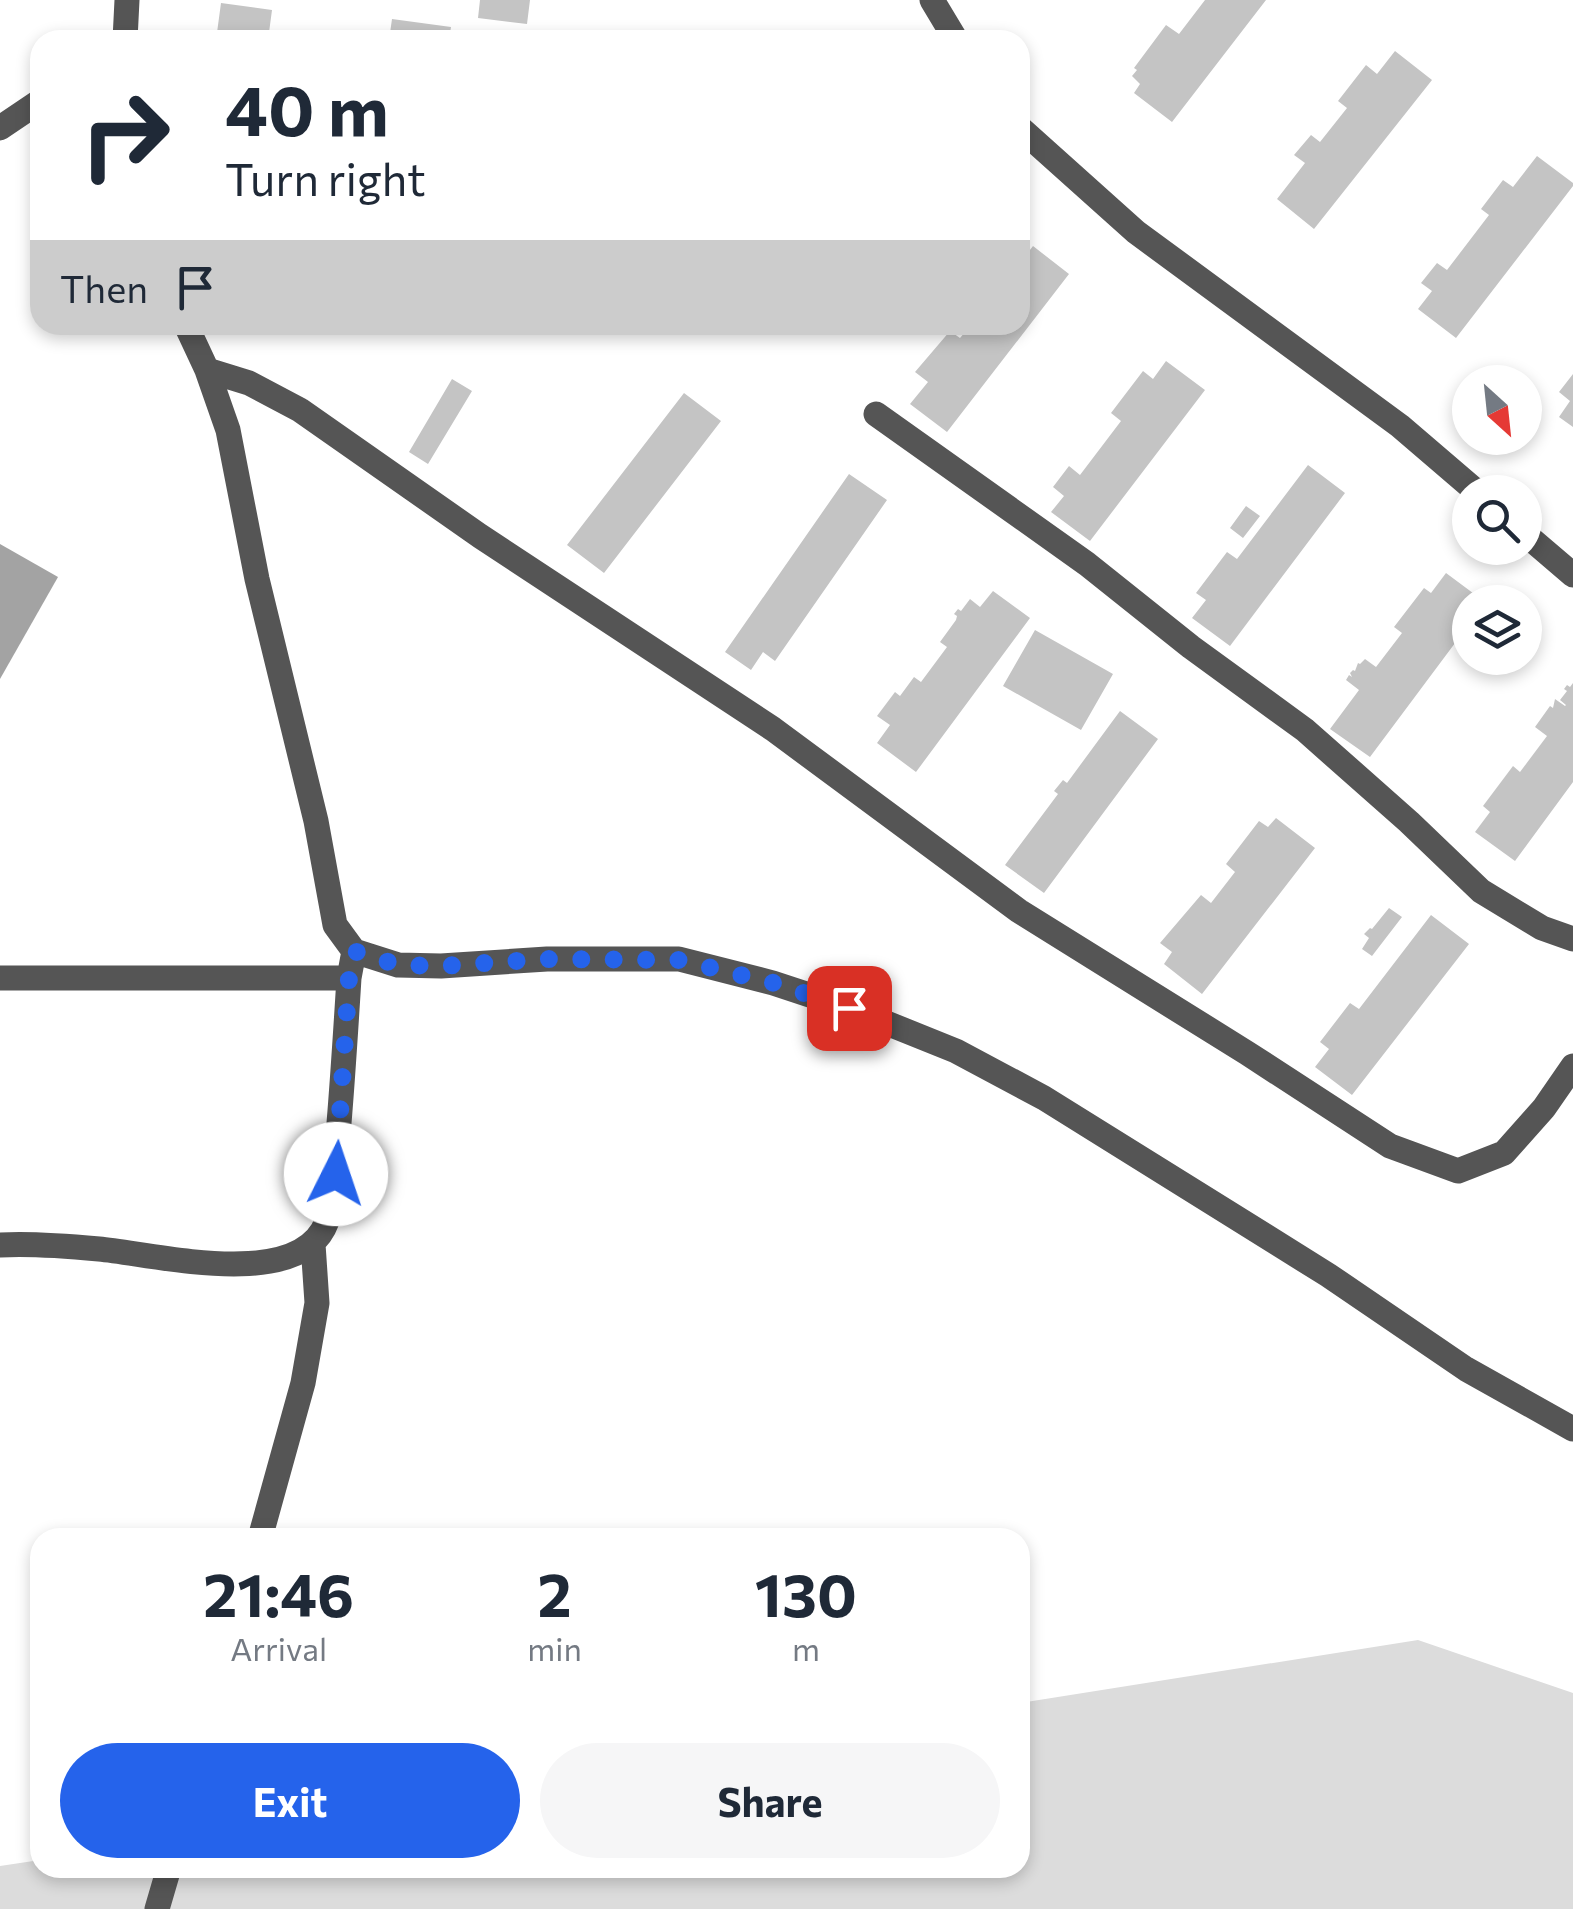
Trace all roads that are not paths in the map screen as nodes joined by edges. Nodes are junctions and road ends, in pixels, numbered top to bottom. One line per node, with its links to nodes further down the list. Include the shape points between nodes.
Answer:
1 (127, 0): 3 (lane)
2 (932, 0): 4 (lane)
3 (125, 30)
4 (950, 30)
5 (30, 108): 6 (lane)
6 (0, 128)
7 (1030, 137): 11 (lane, via 1136,232)
8 (191, 335): 9 (lane)
9 (207, 370): 15 (lane, via 228,430 335,925); 18 (lane, via 300,410 774,728 1019,911 1390,1146 1458,1172 1504,1154)
10 (876, 414): 14 (lane, via 1305,730 1481,891)
11 (1457, 475)
12 (1542, 549): 13 (lane)
13 (1573, 575)
14 (1573, 939)
15 (354, 951): 17 (lane); 21 (lane, via 398,965 679,960 849,1008 956,1051 1044,1098 1328,1275 1466,1370)
16 (0, 978): 17 (lane)
17 (349, 978): 19 (lane, via 336,1174 326,1223)
18 (1573, 1066)
19 (313, 1244): 20 (lane, via 258,1264); 22 (lane, via 317,1303 303,1383)
20 (0, 1246)
21 (1573, 1429)
22 (263, 1528)
23 (166, 1878): 24 (lane)
24 (158, 1909)

